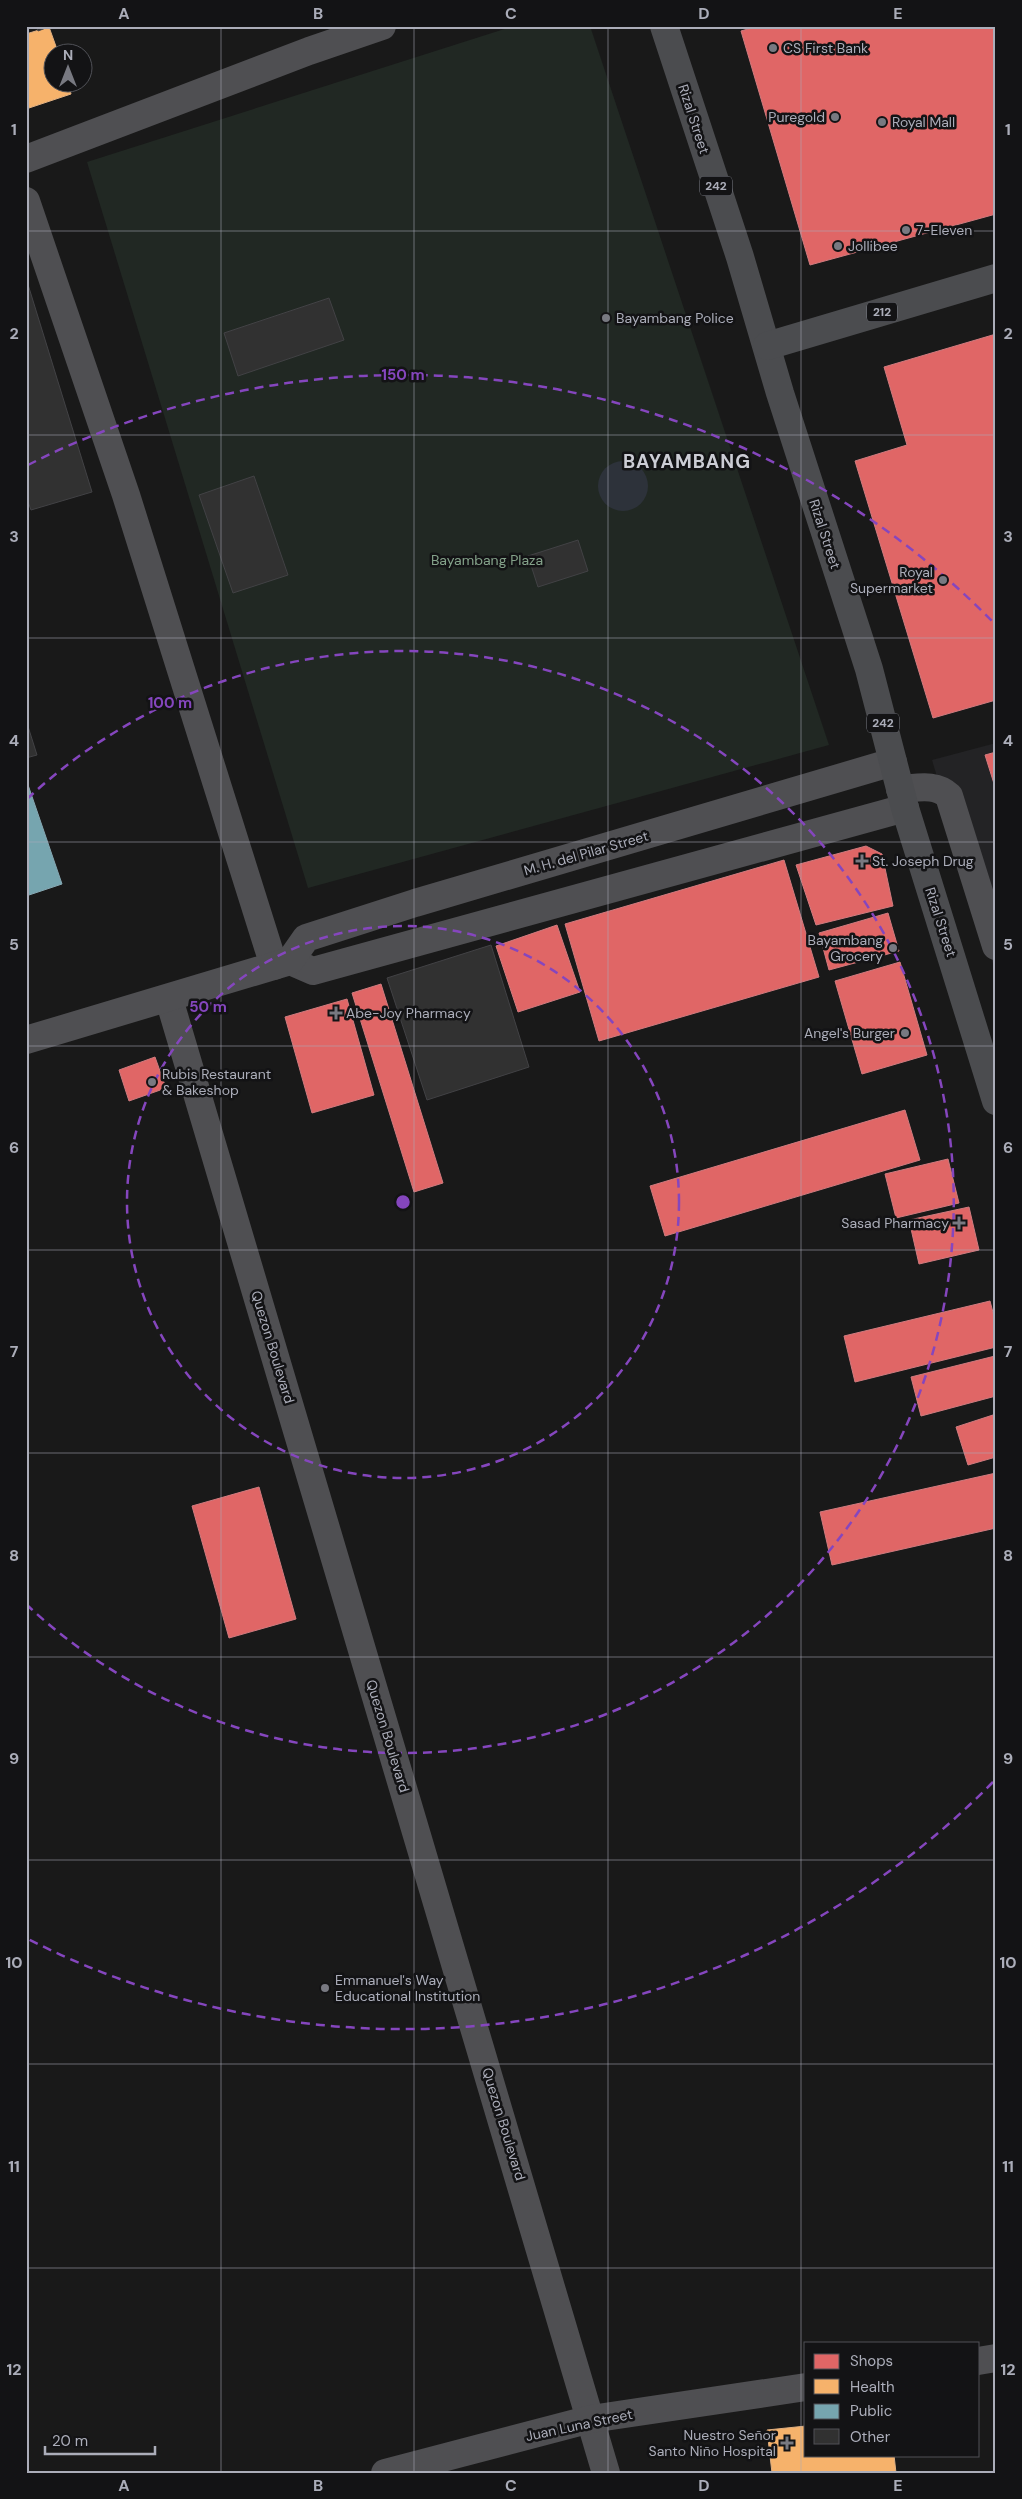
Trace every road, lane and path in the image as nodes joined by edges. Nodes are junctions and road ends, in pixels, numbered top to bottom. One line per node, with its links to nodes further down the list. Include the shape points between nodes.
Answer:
1 (382, 26): 3 (street)
2 (664, 26): 6 (main road, Rizal Street / 242)
3 (26, 159)
4 (26, 202): 10 (street)
5 (996, 278): 6 (main road, 212)
6 (767, 346): 7 (main road, Rizal Street / 242, via 869,669)
7 (892, 762): 8 (main road, Rizal Street / 242); 10 (street, M. H. del Pilar Street, via 306,938)
8 (903, 799): 9 (street, via 933,787 949,796); 10 (street, via 314,971); 13 (main road, Rizal Street / 242)
9 (996, 946)
10 (282, 963): 11 (street)
11 (169, 999): 12 (street); 17 (street, Quezon Boulevard)
12 (26, 1040)
13 (996, 1101)
14 (996, 2358): 15 (street)
15 (980, 2361)
16 (804, 2387): 17 (street, Juan Luna Street)
17 (592, 2420): 18 (street, Juan Luna Street); 19 (street, Quezon Boulevard)
18 (385, 2473)
19 (606, 2473)

